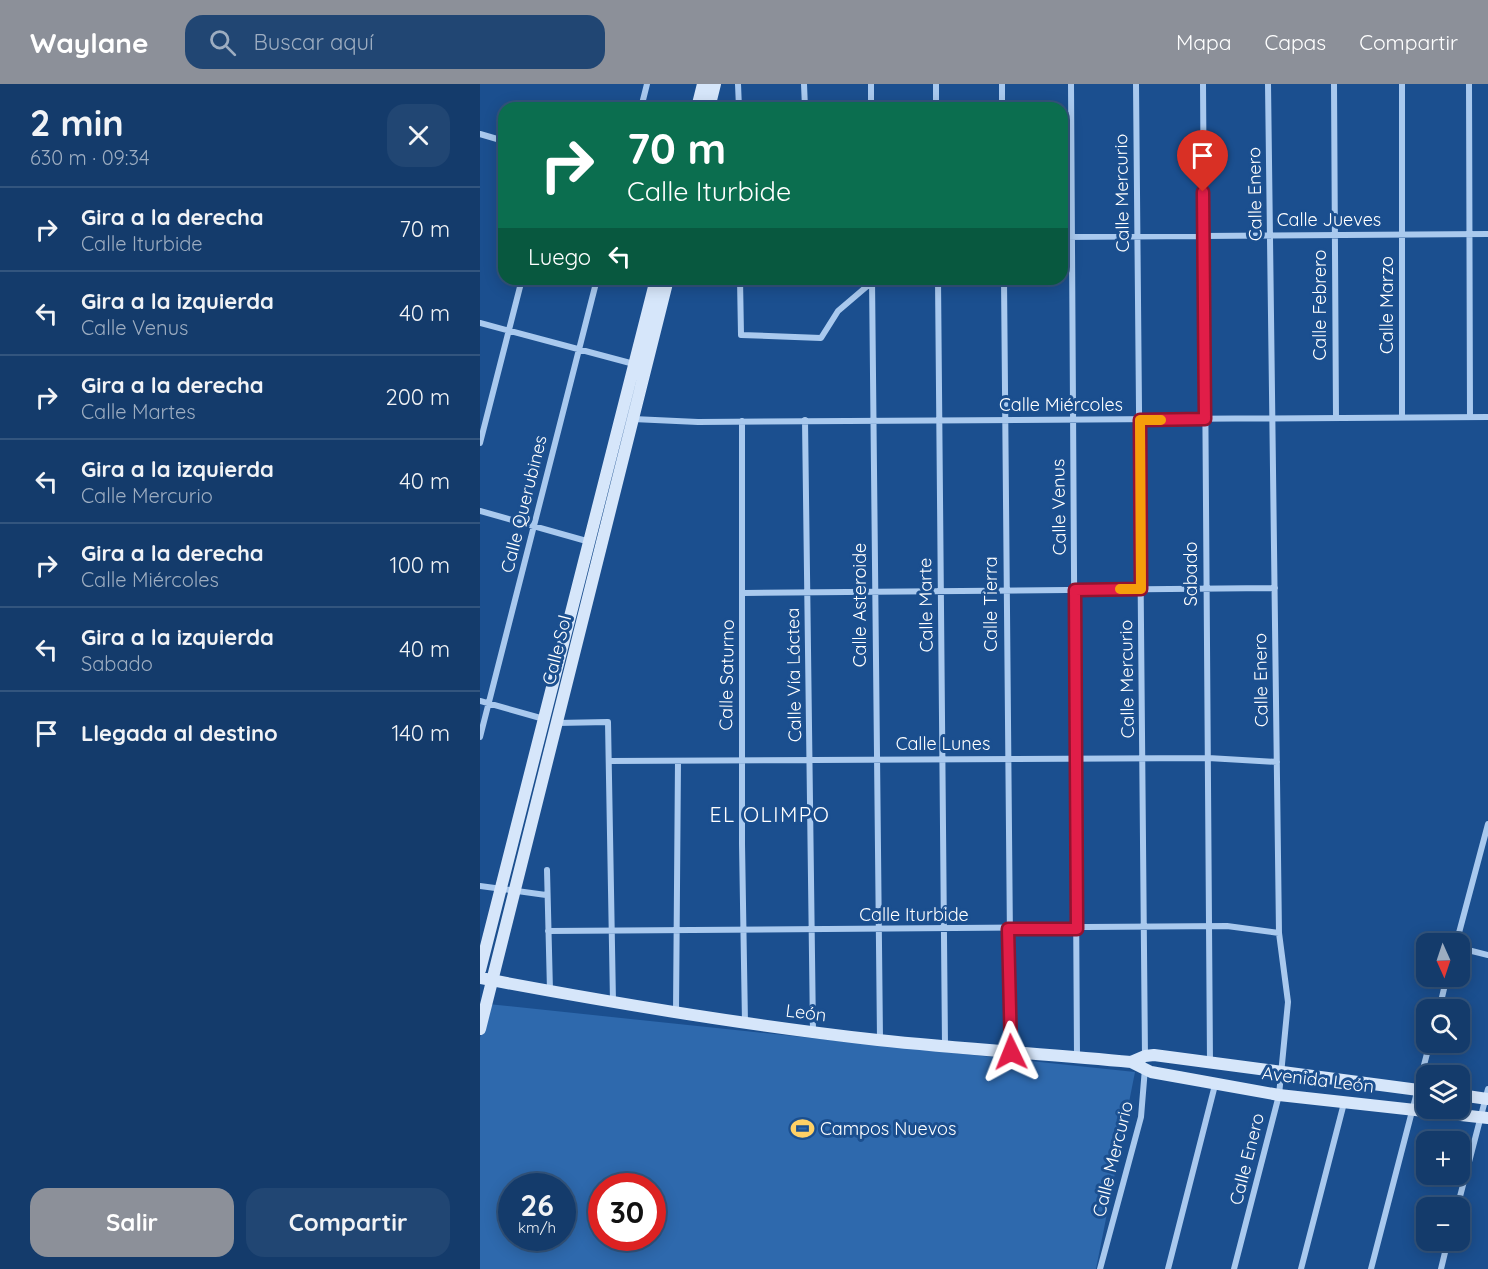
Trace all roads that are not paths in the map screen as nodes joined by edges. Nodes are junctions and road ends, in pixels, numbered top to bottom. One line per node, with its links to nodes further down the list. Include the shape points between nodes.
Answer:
1 (647, 84): 16 (street)
2 (703, 84): 17 (street)
3 (715, 84): 18 (street)
4 (738, 84): 19 (street)
5 (804, 84): 20 (street)
6 (871, 84): 21 (street)
7 (936, 84): 22 (street)
8 (1002, 84): 23 (street)
9 (1071, 84): 34 (street, Calle Venus)
10 (1136, 84): 31 (street, Calle Mercurio)
11 (1203, 84): 32 (street, Sabado)
12 (1268, 84): 29 (street, Calle Enero)
13 (1334, 84): 30 (street, Calle Febrero)
14 (1402, 84): 26 (street, Calle Marzo)
15 (1469, 84): 27 (street)
16 (642, 102)
17 (698, 102)
18 (710, 102)
19 (739, 102)
20 (805, 102)
21 (871, 102)
22 (936, 102)
23 (1002, 102)
24 (480, 134): 25 (street)
25 (498, 139)
26 (1402, 234): 27 (street, Calle Jueves); 30 (street, Calle Jueves); 48 (street, Calle Marzo)
27 (1469, 234): 28 (street, Calle Jueves); 49 (street)
28 (1488, 234)
29 (1270, 235): 30 (street, Calle Jueves); 32 (street, Calle Jueves); 51 (street, Calle Enero)
30 (1335, 235): 52 (street, Calle Febrero)
31 (1138, 236): 32 (street, Calle Jueves); 34 (street, Calle Jueves); 60 (street, Calle Mercurio)
32 (1203, 236): 54 (street, Sabado)
33 (1068, 237): 34 (street, Calle Jueves)
34 (1072, 237): 59 (street, Calle Venus)
35 (520, 285): 45 (street)
36 (595, 285): 46 (street, Calle Querubines)
37 (654, 285): 47 (street, Calle Sol)
38 (666, 285): 53 (street, Calle Sol)
39 (740, 285): 40 (street, via 741,335 821,338 838,311)
40 (867, 285)
41 (872, 285): 56 (street, Calle Asteroide)
42 (938, 285): 57 (street, Calle Marte)
43 (1004, 285): 58 (street, Calle Tierra)
44 (480, 323): 45 (street)
45 (509, 331): 46 (street); 62 (street)
46 (579, 350): 47 (street); 64 (street, Calle Querubines)
47 (634, 364): 65 (street, Calle Sol)
48 (1402, 417): 49 (street, Calle Miércoles); 52 (street, Calle Miércoles)
49 (1470, 417): 50 (street, Calle Miércoles)
50 (1488, 417)
51 (1273, 418): 52 (street, Calle Miércoles); 54 (street, Calle Miércoles); 67 (street, Calle Enero)
52 (1336, 418)
53 (633, 419): 61 (street, Calle Miércoles); 66 (street, Calle Sol)
54 (1205, 419): 60 (street, Calle Miércoles); 69 (street, Sabado)
55 (805, 420): 56 (street, Calle Miércoles); 61 (street, Calle Miércoles); 75 (street, Calle Vía Láctea)
56 (873, 420): 57 (street, Calle Miércoles); 73 (street, Calle Asteroide)
57 (940, 420): 58 (street, Calle Miércoles); 71 (street, Calle Marte)
58 (1005, 420): 59 (street, Calle Miércoles); 72 (street, Calle Tierra)
59 (1072, 420): 60 (street, Calle Miércoles); 70 (street, Calle Venus)
60 (1140, 420): 68 (street, Calle Mercurio)
61 (742, 421): 74 (street, Calle Saturno)
62 (480, 443)
63 (480, 511): 64 (street)
64 (534, 526): 65 (street); 77 (street, Calle Querubines)
65 (589, 542): 66 (street); 78 (street, Calle Sol)
66 (602, 546): 79 (street, Calle Sol)
67 (1275, 588): 69 (street); 91 (street, Calle Enero)
68 (1141, 589): 69 (street); 70 (street); 82 (street, Calle Mercurio)
69 (1207, 589): 83 (street, Sabado)
70 (1075, 590): 72 (street); 81 (street, Calle Venus)
71 (941, 591): 72 (street); 73 (street); 85 (street, Calle Marte)
72 (1006, 591): 86 (street, Calle Tierra)
73 (875, 592): 75 (street); 84 (street, Calle Asteroide)
74 (743, 593): 75 (street); 87 (street, Calle Saturno)
75 (807, 593): 88 (street, Calle Vía Láctea)
76 (480, 701): 77 (street)
77 (489, 704): 78 (street); 80 (street, Calle Querubines)
78 (544, 719): 95 (street, Calle Sol)
79 (557, 723): 89 (street, via 608,722); 96 (street, Calle Sol)
80 (480, 737)
81 (1076, 758): 82 (street, Calle Lunes); 86 (street, Calle Lunes); 101 (street, Calle Venus)
82 (1143, 758): 83 (street, Calle Lunes); 98 (street, Calle Mercurio)
83 (1208, 758): 91 (street, Calle Lunes); 99 (street, Sabado)
84 (876, 759): 85 (street, Calle Lunes); 88 (street, Calle Lunes); 106 (street, Calle Asteroide)
85 (943, 759): 86 (street, Calle Lunes); 107 (street, Calle Marte)
86 (1007, 759): 100 (street, Calle Tierra)
87 (741, 760): 88 (street, Calle Lunes); 90 (street, Calle Lunes); 104 (street, Calle Saturno)
88 (810, 760): 105 (street, Calle Vía Láctea)
89 (609, 761): 90 (street, Calle Lunes); 102 (street)
90 (678, 761): 103 (street)
91 (1277, 762): 109 (street, Calle Enero)
92 (1488, 824): 110 (street)
93 (547, 870): 97 (street)
94 (480, 886): 95 (street)
95 (500, 891): 96 (street); 113 (street, Calle Sol)
96 (515, 891): 97 (street); 114 (street, Calle Sol)
97 (546, 894): 108 (street)
98 (1145, 928): 99 (street, Calle Iturbide); 101 (street, Calle Iturbide); 124 (street, Calle Mercurio)
99 (1209, 928): 109 (street, Calle Iturbide, via 1244,926); 127 (street, Sabado)
100 (1008, 929): 101 (street, Calle Iturbide); 107 (street, Calle Iturbide); 123 (street, Calle Tierra)
101 (1077, 929): 125 (street, Calle Venus)
102 (613, 930): 103 (street, Calle Iturbide); 108 (street, Calle Iturbide); 116 (street)
103 (677, 930): 104 (street, Calle Iturbide); 117 (street)
104 (743, 930): 105 (street, Calle Iturbide); 118 (street, Calle Saturno)
105 (812, 930): 106 (street, Calle Iturbide); 120 (street, Calle Vía Láctea)
106 (877, 930): 107 (street, Calle Iturbide); 121 (street, Calle Asteroide)
107 (945, 930): 122 (street, Calle Marte)
108 (548, 931): 115 (street)
109 (1279, 933): 129 (street, Calle Enero, via 1288,1002)
110 (1459, 933)
111 (1470, 950): 112 (street)
112 (1488, 955)
113 (480, 970)
114 (486, 979): 115 (street, León); 119 (street, Calle Sol)
115 (550, 991): 116 (street, León)
116 (613, 1003): 117 (street, León)
117 (676, 1013): 118 (street, León)
118 (745, 1023): 120 (street, León)
119 (480, 1029)
120 (813, 1032): 121 (street, León)
121 (880, 1040): 122 (street, León)
122 (945, 1047): 123 (street, León)
123 (1011, 1052): 125 (street, León)
124 (1145, 1056): 126 (street, León); 127 (street, Avenida León); 128 (street, Calle Mercurio)
125 (1077, 1057): 126 (street, León)
126 (1131, 1062): 128 (street, León)
127 (1210, 1064): 129 (street, Avenida León)
128 (1144, 1070): 130 (street, Avenida León); 141 (street, Calle Mercurio, via 1141,1117)
129 (1280, 1074): 131 (street, Avenida León); 132 (street, Calle Enero)
130 (1215, 1085): 132 (street, Avenida León); 142 (street)
131 (1416, 1089)
132 (1278, 1095): 136 (street, Avenida León); 143 (street, Calle Enero)
133 (1470, 1095): 134 (street)
134 (1487, 1096): 138 (street)
135 (1416, 1101): 137 (street)
136 (1344, 1103): 137 (street, Avenida León); 144 (street)
137 (1412, 1108): 138 (street, Avenida León); 145 (street)
138 (1484, 1117): 139 (street)
139 (1460, 1197)
140 (1445, 1251): 146 (street)
141 (1100, 1269)
142 (1168, 1269)
143 (1234, 1269)
144 (1300, 1269)
145 (1371, 1269)
146 (1441, 1269)

